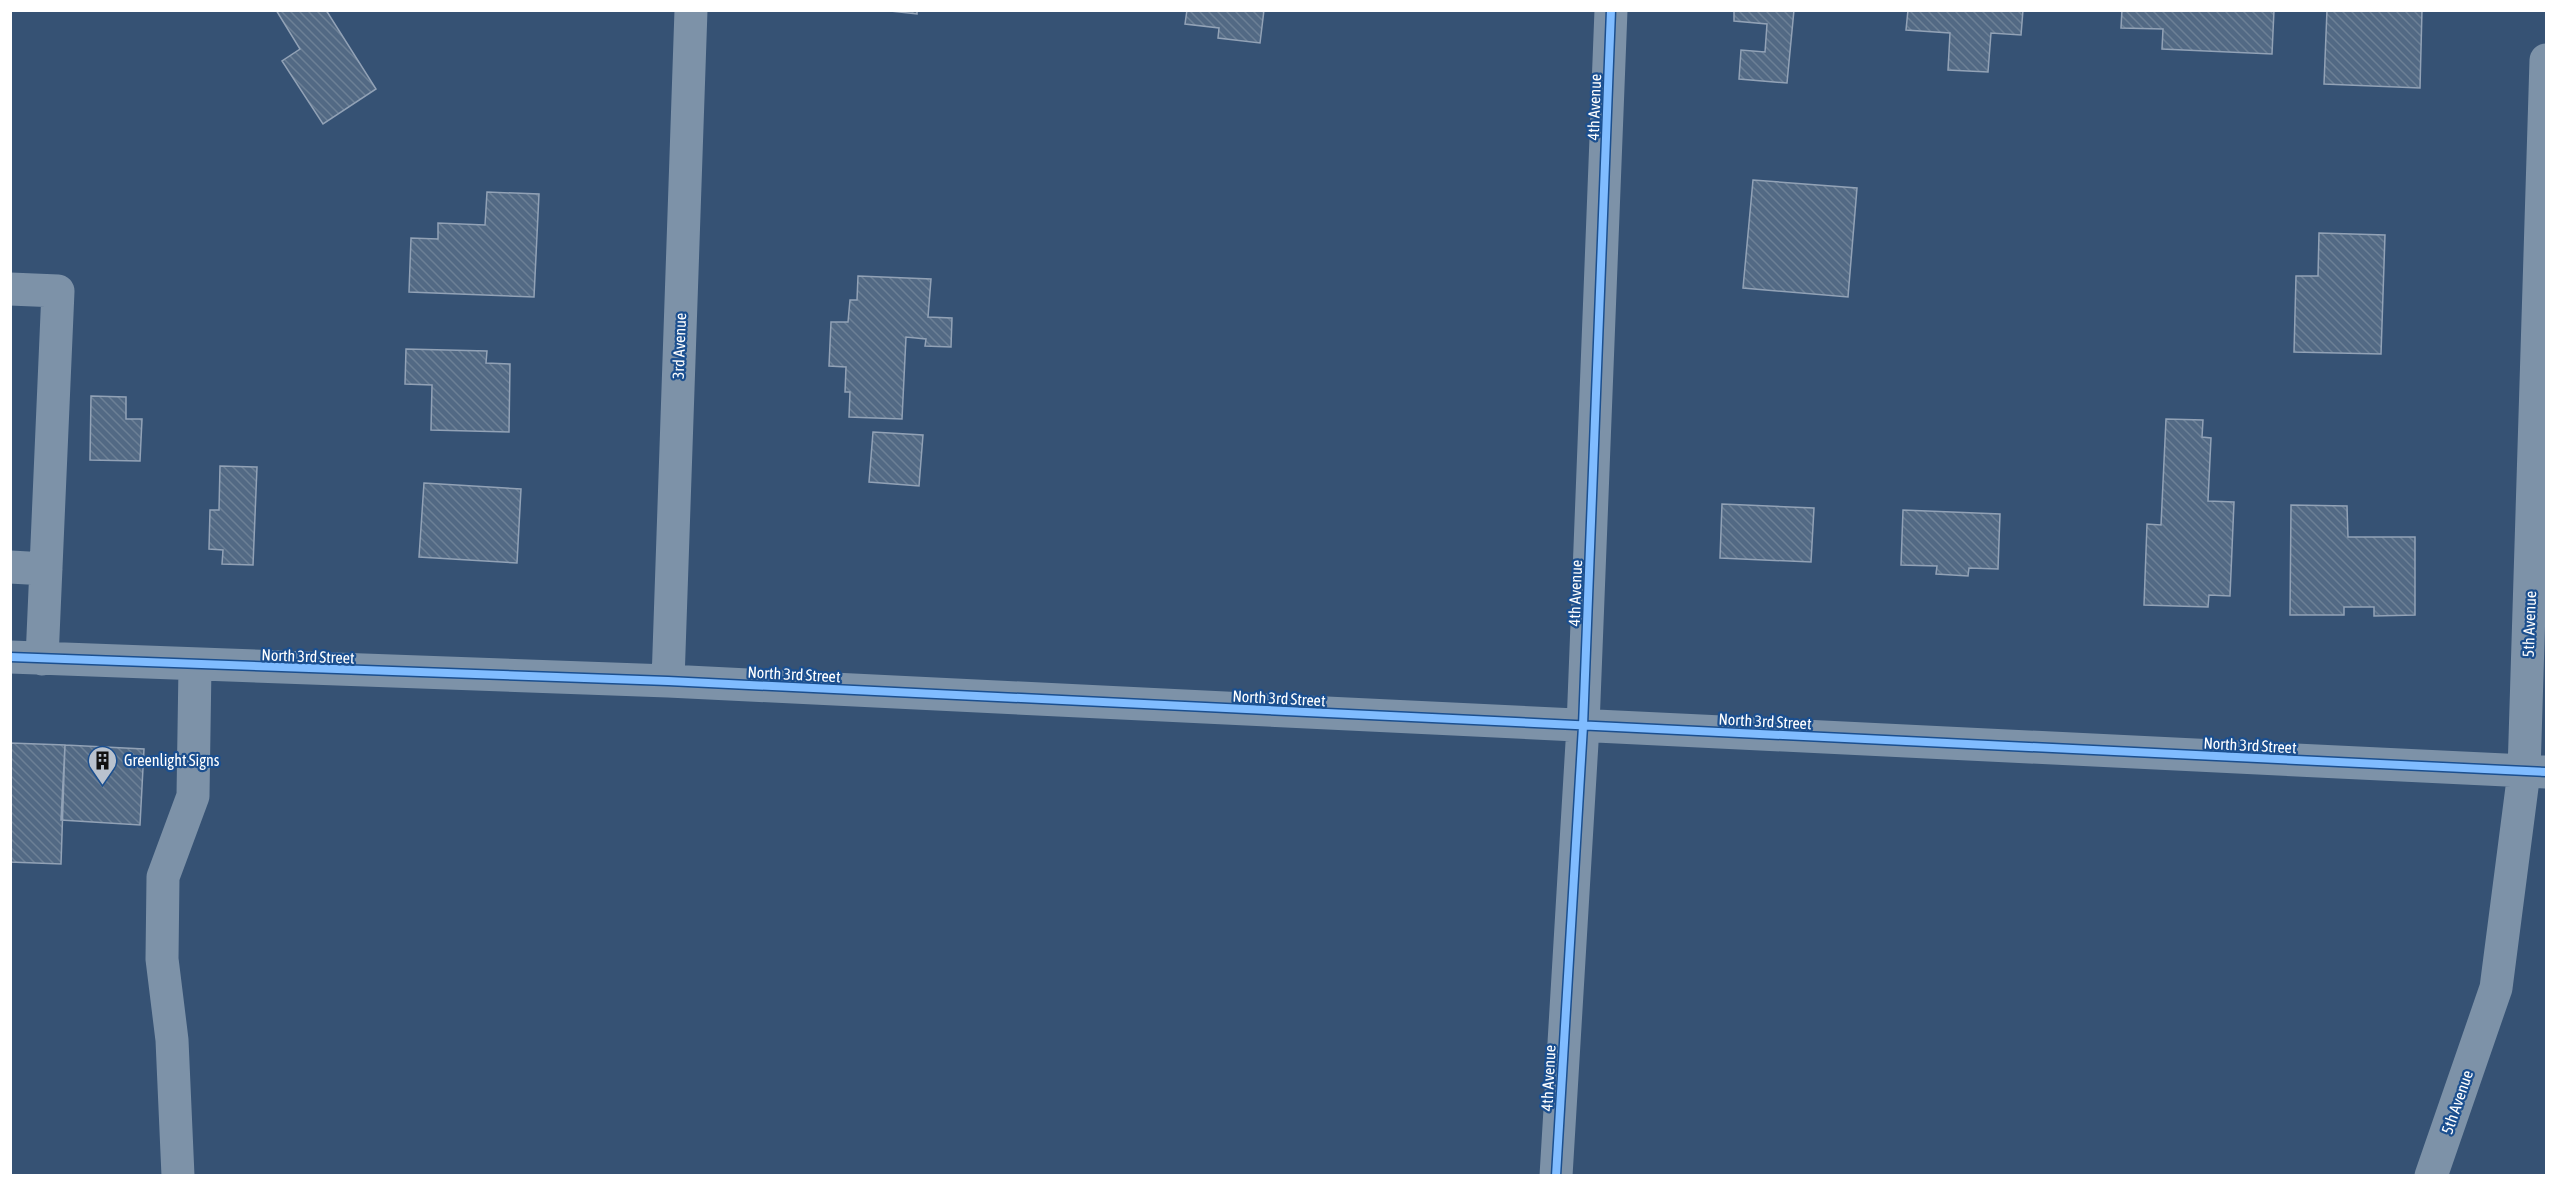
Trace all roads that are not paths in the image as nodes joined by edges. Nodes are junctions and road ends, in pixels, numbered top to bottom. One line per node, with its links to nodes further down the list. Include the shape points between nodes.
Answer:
1 (691, 10): 9 (street, 3rd Avenue)
2 (1611, 10): 10 (street, 4th Avenue)
3 (2547, 60): 11 (street, 5th Avenue)
4 (10, 289): 6 (street, via 58,291)
5 (10, 567): 6 (street)
6 (46, 569): 7 (street)
7 (26, 658): 8 (street, North 3rd Street)
8 (195, 666): 9 (street, North 3rd Street); 12 (street, via 193,796 163,878 162,959 172,1040)
9 (668, 681): 10 (street, North 3rd Street)
10 (1583, 726): 11 (street, North 3rd Street); 13 (street, 4th Avenue)
11 (2535, 772): 14 (street, 5th Avenue, via 2496,988)
12 (178, 1176)
13 (1556, 1176)
14 (2432, 1176)

